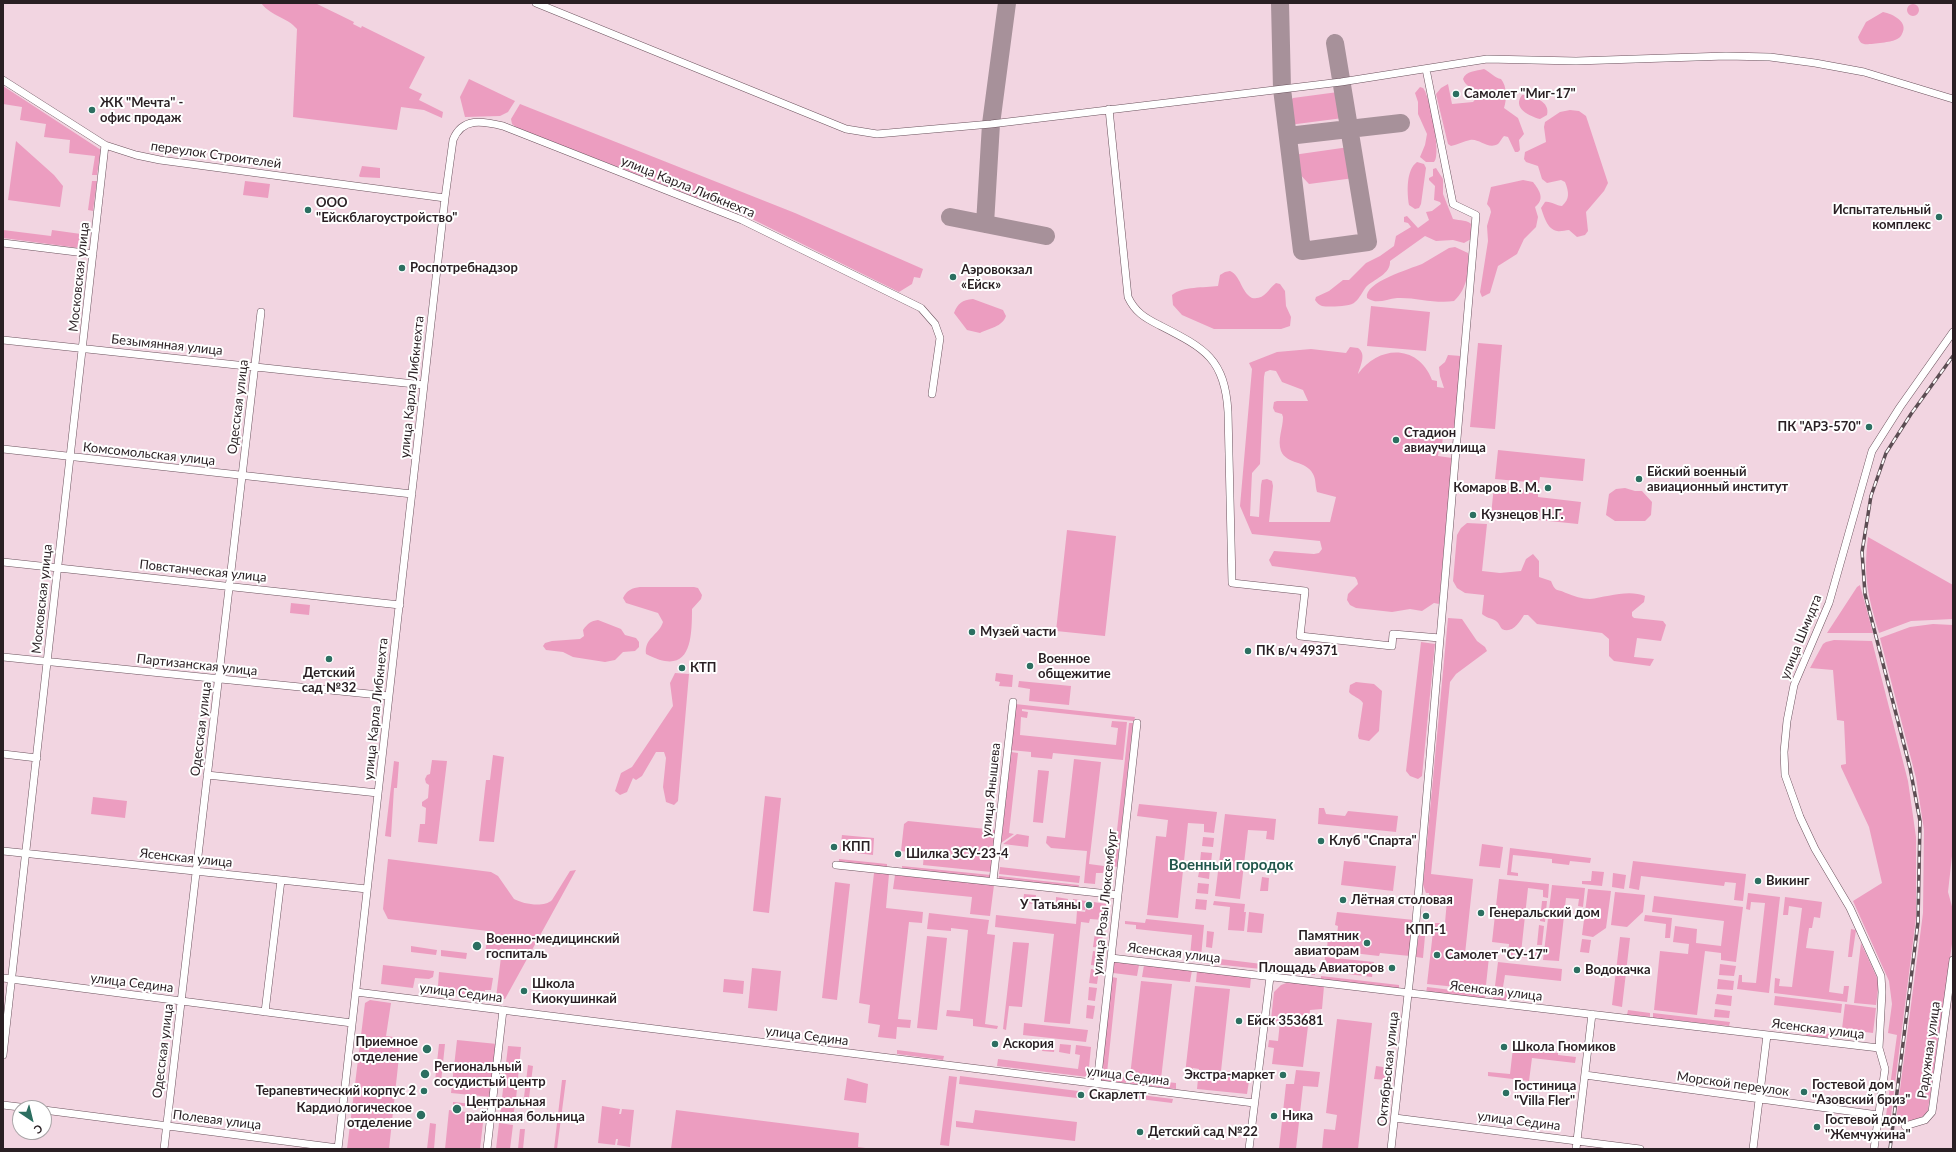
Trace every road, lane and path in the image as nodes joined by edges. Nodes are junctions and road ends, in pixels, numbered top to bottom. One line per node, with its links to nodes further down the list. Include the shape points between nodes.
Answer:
1 (536, 3): 5 (street, via 846,129 863,133 991,124)
2 (1426, 69): 4 (street, via 1487,59 1576,61 1770,57 1815,62 1864,72); 5 (street, via 1341,82); 25 (street, Октябрьская улица, via 1453,204 1476,215)
3 (3, 80): 6 (street, переулок Строителей)
4 (1953, 99)
5 (1109, 109): 25 (street, via 1128,297 1135,310 1144,317 1202,349 1220,371 1225,384 1228,412 1232,583 1305,591 1300,636 1392,646 1393,634)
6 (105, 145): 7 (street, переулок Строителей, via 160,160); 9 (street, Московская улица)
7 (446, 198): 15 (street, улица Карла Либкнехта); 16 (street, улица Карла Либкнехта, via 452,140 455,134 462,126 471,122 489,122 742,220 921,308 935,324 940,338)
8 (3, 243): 9 (street)
9 (93, 254): 13 (street, Московская улица)
10 (261, 312): 14 (street, Одесская улица)
11 (1953, 332): 57 (street, улица Шмидта, via 1872,451 1829,603 1794,685 1787,721 1784,770 1795,804 1815,849 1850,908 1881,976)
12 (3, 340): 13 (street, Безымянная улица)
13 (83, 348): 14 (street, Безымянная улица); 18 (street, Московская улица)
14 (254, 366): 15 (street, Безымянная улица); 19 (street, Одесская улица)
15 (424, 385): 20 (street, улица Карла Либкнехта)
16 (932, 394)
17 (3, 449): 18 (street, Комсомольская улица)
18 (70, 457): 19 (street, Комсомольская улица); 22 (street, Московская улица)
19 (242, 476): 20 (street, Комсомольская улица); 23 (street, Одесская улица)
20 (412, 494): 24 (street, улица Карла Либкнехта)
21 (3, 562): 22 (street, Повстанческая улица)
22 (57, 568): 23 (street, Повстанческая улица); 27 (street, Московская улица)
23 (229, 586): 24 (street, Повстанческая улица); 28 (street, Одесская улица)
24 (400, 605): 29 (street, улица Карла Либкнехта)
25 (1440, 638): 50 (street, Октябрьская улица)
26 (3, 657): 27 (street, Партизанская улица)
27 (48, 662): 28 (street, Партизанская улица); 33 (street, Московская улица)
28 (219, 680): 29 (street, Партизанская улица); 34 (street, Одесская улица)
29 (389, 696): 35 (street, улица Карла Либкнехта)
30 (1013, 702): 41 (street, улица Янышева)
31 (1137, 723): 43 (street, улица Розы Люксембург)
32 (3, 754): 33 (street)
33 (37, 758): 37 (street, Московская улица)
34 (207, 775): 35 (street); 39 (street, Одесская улица)
35 (378, 793): 42 (street, улица Карла Либкнехта)
36 (3, 850): 37 (street, Ясенская улица)
37 (26, 853): 39 (street, Ясенская улица); 48 (street, Московская улица)
38 (836, 865): 41 (street)
39 (196, 871): 40 (street, Ясенская улица); 51 (street, Одесская улица)
40 (281, 880): 42 (street, Ясенская улица); 53 (street)
41 (993, 881): 43 (street)
42 (367, 889): 49 (street, улица Карла Либкнехта)
43 (1118, 895): 44 (street, улица Розы Люксембург)
44 (1111, 958): 46 (street, Ясенская улица); 60 (street, улица Розы Люксембург)
45 (1953, 960): 67 (street, Радужная улица, via 1932,1112 1925,1120)
46 (1270, 976): 50 (street, Ясенская улица); 62 (street)
47 (3, 978): 48 (street, улица Седина)
48 (12, 980): 51 (street, улица Седина); 58 (street, Московская улица)
49 (356, 992): 52 (street, улица Седина); 55 (street, улица Карла Либкнехта)
50 (1409, 993): 54 (street, Ясенская улица); 65 (street, Октябрьская улица)
51 (181, 1001): 53 (street, улица Седина); 66 (street, Одесская улица)
52 (503, 1010): 60 (street, улица Седина); 71 (street)
53 (265, 1012): 55 (street, улица Седина)
54 (1592, 1014): 56 (street, Ясенская улица); 59 (street)
55 (352, 1023): 70 (street, улица Карла Либкнехта)
56 (1767, 1035): 57 (street, Ясенская улица); 61 (street)
57 (1879, 1048): 64 (street, улица Шмидта, via 1885,1069)
58 (3, 1055)
59 (1584, 1075): 61 (street, Морской переулок); 68 (street)
60 (1097, 1084): 62 (street, улица Седина)
61 (1759, 1099): 64 (street, Морской переулок); 76 (street)
62 (1254, 1103): 72 (street)
63 (52, 1111): 66 (street, Полевая улица)
64 (1878, 1116): 77 (street, улица Шмидта)
65 (1395, 1118): 68 (street, улица Седина); 73 (street, Октябрьская улица)
66 (166, 1126): 69 (street, Одесская улица); 70 (street, Полевая улица)
67 (1905, 1126)
68 (1577, 1141): 74 (street); 75 (street, улица Седина)
69 (164, 1149)
70 (338, 1149)
71 (487, 1149)
72 (1249, 1149)
73 (1391, 1149)
74 (1576, 1149)
75 (1640, 1149)
76 (1753, 1149)
77 (1874, 1149)

